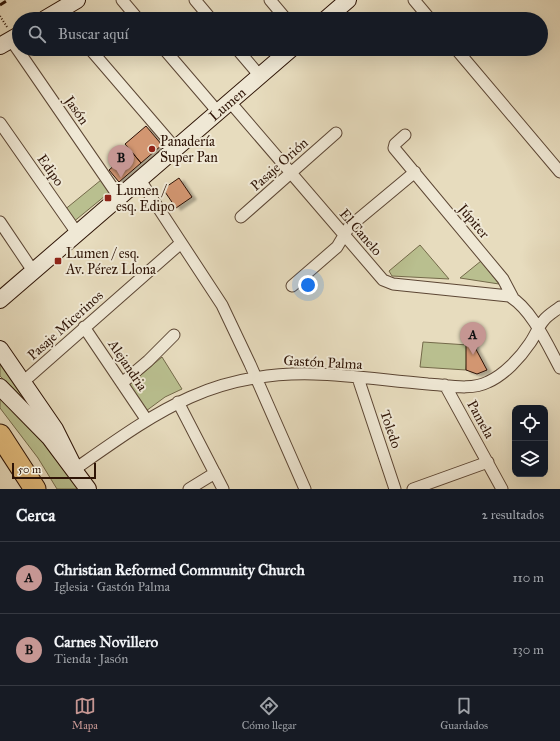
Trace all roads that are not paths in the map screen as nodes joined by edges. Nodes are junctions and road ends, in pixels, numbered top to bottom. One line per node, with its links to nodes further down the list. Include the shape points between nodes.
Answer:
1 (76, 0): 7 (street)
2 (122, 0): 8 (street)
3 (195, 0): 9 (street)
4 (270, 0): 10 (street)
5 (414, 0): 12 (street)
6 (345, 1): 11 (street)
7 (61, 12)
8 (132, 12)
9 (205, 12)
10 (280, 12)
11 (333, 12)
12 (424, 12)
13 (21, 56): 30 (street, Jasón)
14 (96, 56): 25 (street)
15 (170, 56): 21 (street)
16 (243, 56): 19 (street)
17 (284, 56): 19 (street, Lumen)
18 (462, 56): 27 (street)
19 (260, 76): 20 (street, Lumen)
20 (230, 102): 21 (street, Lumen); 28 (street, El Canelo)
21 (218, 112): 25 (street, Lumen)
22 (0, 124): 33 (street, Edipo)
23 (336, 133): 28 (street, Pasaje Orión)
24 (405, 135): 26 (street, Júpiter, via 394,148)
25 (176, 149): 29 (street, Lumen)
26 (415, 172): 34 (street, via 349,227); 38 (street, Júpiter, via 503,279)
27 (560, 172)
28 (291, 173): 31 (street, Pasaje Orión); 34 (street, El Canelo)
29 (140, 180): 30 (street, Lumen); 35 (street)
30 (119, 197): 33 (street, Lumen)
31 (241, 217)
32 (0, 222): 36 (street)
33 (77, 233): 36 (street, Lumen)
34 (344, 235): 37 (street, via 337,247); 38 (street, El Canelo, via 388,283 499,294)
35 (181, 243): 41 (street, Pasaje Micerinos); 46 (street, via 222,305)
36 (33, 271): 39 (street, Lumen)
37 (292, 286)
38 (513, 298): 42 (street, Júpiter)
39 (0, 300)
40 (560, 307): 42 (street, Gastón Palma, via 544,319)
41 (84, 327): 48 (street, Pasaje Micerinos); 49 (street, Alejandria)
42 (538, 329): 45 (street); 50 (street, Gastón Palma, via 525,350 496,378 476,386)
43 (174, 335): 49 (street)
44 (0, 349): 48 (street)
45 (560, 368)
46 (256, 377): 47 (street, Gastón Palma, via 314,374); 52 (street, Gastón Palma, via 217,386); 62 (street)
47 (358, 378): 50 (street, Gastón Palma); 63 (street, Toledo)
48 (23, 382): 56 (street, via 55,429)
49 (122, 384): 53 (street, Alejandria)
50 (445, 385): 55 (street, Pamela)
51 (0, 387): 56 (street, via 50,438)
52 (178, 402): 53 (street, Gastón Palma); 57 (street)
53 (146, 420): 56 (street, Gastón Palma)
54 (0, 435): 58 (highway)
55 (488, 462): 64 (street); 65 (street, Pamela)
56 (75, 469): 59 (street)
57 (215, 473): 60 (street); 61 (street)
58 (35, 489)
59 (88, 489)
60 (189, 489)
61 (223, 489)
62 (305, 489)
63 (395, 489)
64 (413, 489)
65 (502, 489)

